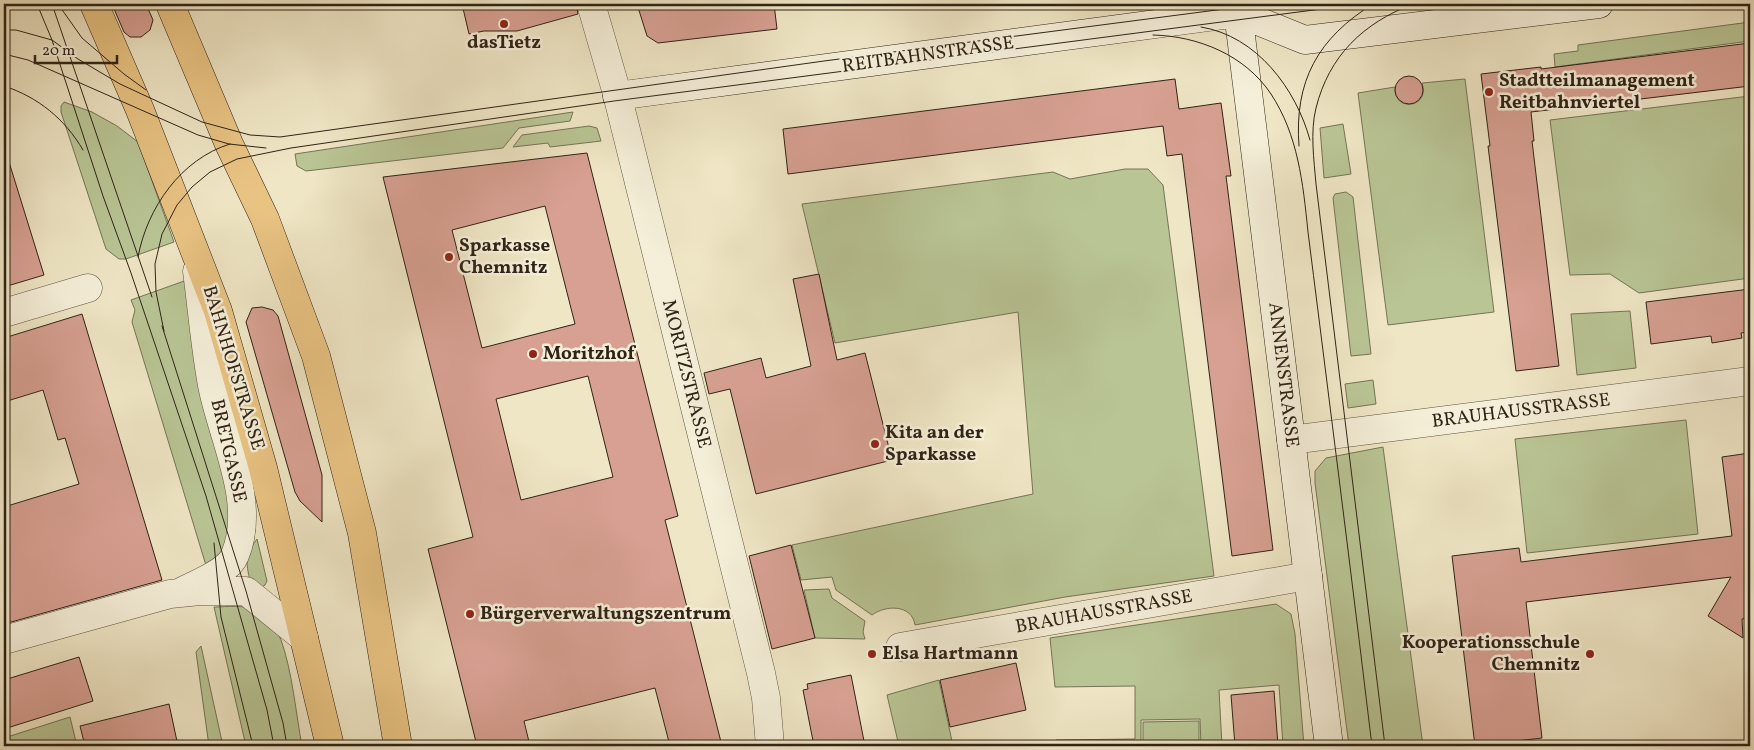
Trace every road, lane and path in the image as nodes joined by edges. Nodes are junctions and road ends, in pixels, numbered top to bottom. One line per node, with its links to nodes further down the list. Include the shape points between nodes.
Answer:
1 (94, 4): 7 (main road, BAHNHOFSTRASSE)
2 (170, 4): 18 (main road, via 229,144 265,219 316,356 362,533)
3 (591, 4): 6 (street, MORITZSTRASSE)
4 (1599, 4): 5 (street, REITBAHNSTRASSE, via 1305,40)
5 (1241, 7): 6 (street, REITBAHNSTRASSE); 11 (street, ANNENSTRASSE)
6 (617, 96): 19 (street, MORITZSTRASSE, via 761,673)
7 (194, 248): 13 (street, BRETGASSE, via 212,385 241,494 243,529 235,557 217,574); 14 (main road, BAHNHOFSTRASSE, via 218,311 241,388)
8 (88, 288): 9 (street)
9 (4, 313)
10 (1750, 381): 11 (street, BRAUHAUSSTRASSE)
11 (1291, 440): 12 (street, ANNENSTRASSE)
12 (1308, 576): 16 (street, BRAUHAUSSTRASSE); 20 (street, ANNENSTRASSE)
13 (179, 593): 14 (street, BRETGASSE, via 246,591); 15 (street, BRETGASSE)
14 (304, 638): 17 (main road, BAHNHOFSTRASSE)
15 (4, 640)
16 (900, 647)
17 (330, 746)
18 (398, 746)
19 (770, 746)
20 (1329, 746)

